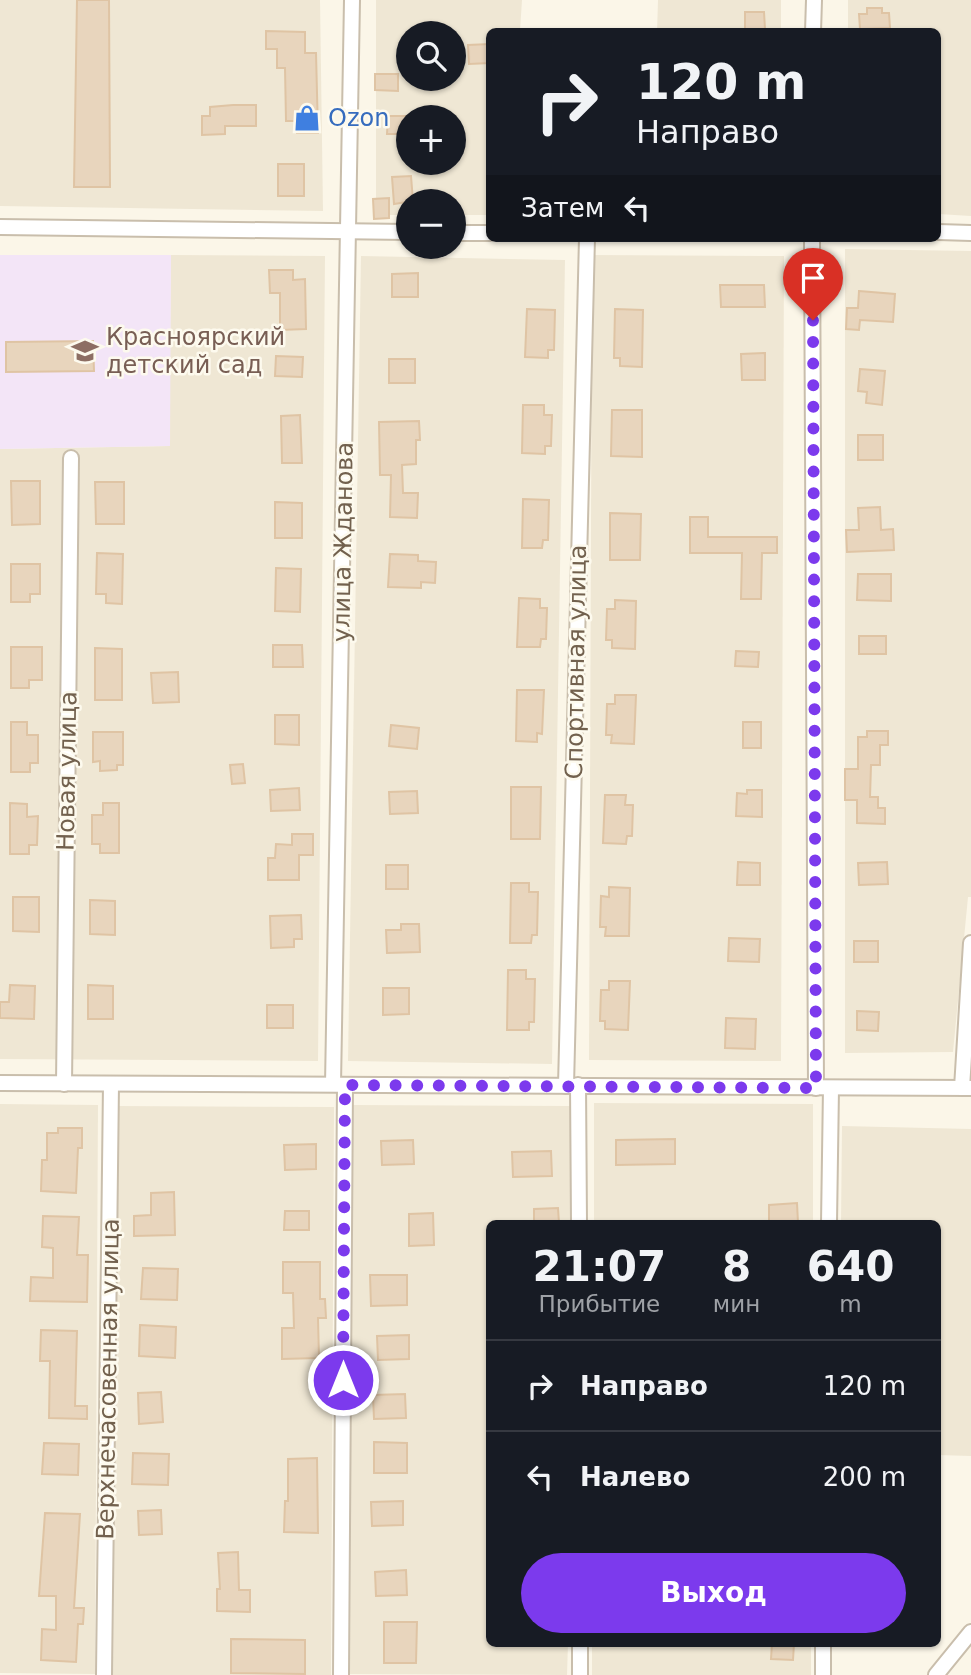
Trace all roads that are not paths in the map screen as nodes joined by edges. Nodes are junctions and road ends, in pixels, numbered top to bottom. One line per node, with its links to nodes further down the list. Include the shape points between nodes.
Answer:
1 (352, 0): 5 (street, улица Жданова)
2 (814, 0): 3 (street)
3 (813, 28)
4 (0, 227): 5 (street)
5 (349, 231): 6 (street); 18 (street, улица Жданова)
6 (396, 232)
7 (941, 232): 10 (street)
8 (466, 233): 9 (street)
9 (486, 233)
10 (971, 233)
11 (587, 242): 19 (street, Спортивная улица)
12 (812, 242): 20 (street)
13 (71, 458): 16 (street, Новая улица)
14 (971, 943): 21 (street)
15 (0, 1083): 16 (street)
16 (64, 1084): 17 (street)
17 (111, 1084): 18 (street); 27 (street, Верхнечасовенная улица)
18 (339, 1084): 19 (street); 28 (street, улица Жданова)
19 (572, 1085): 20 (street); 22 (street, Спортивная улица)
20 (824, 1088): 21 (street); 23 (street)
21 (967, 1088)
22 (579, 1220)
23 (829, 1220)
24 (971, 1632): 31 (street)
25 (580, 1647): 29 (street)
26 (824, 1647): 30 (street)
27 (104, 1675)
28 (341, 1675)
29 (580, 1675)
30 (823, 1675)
31 (936, 1675)

